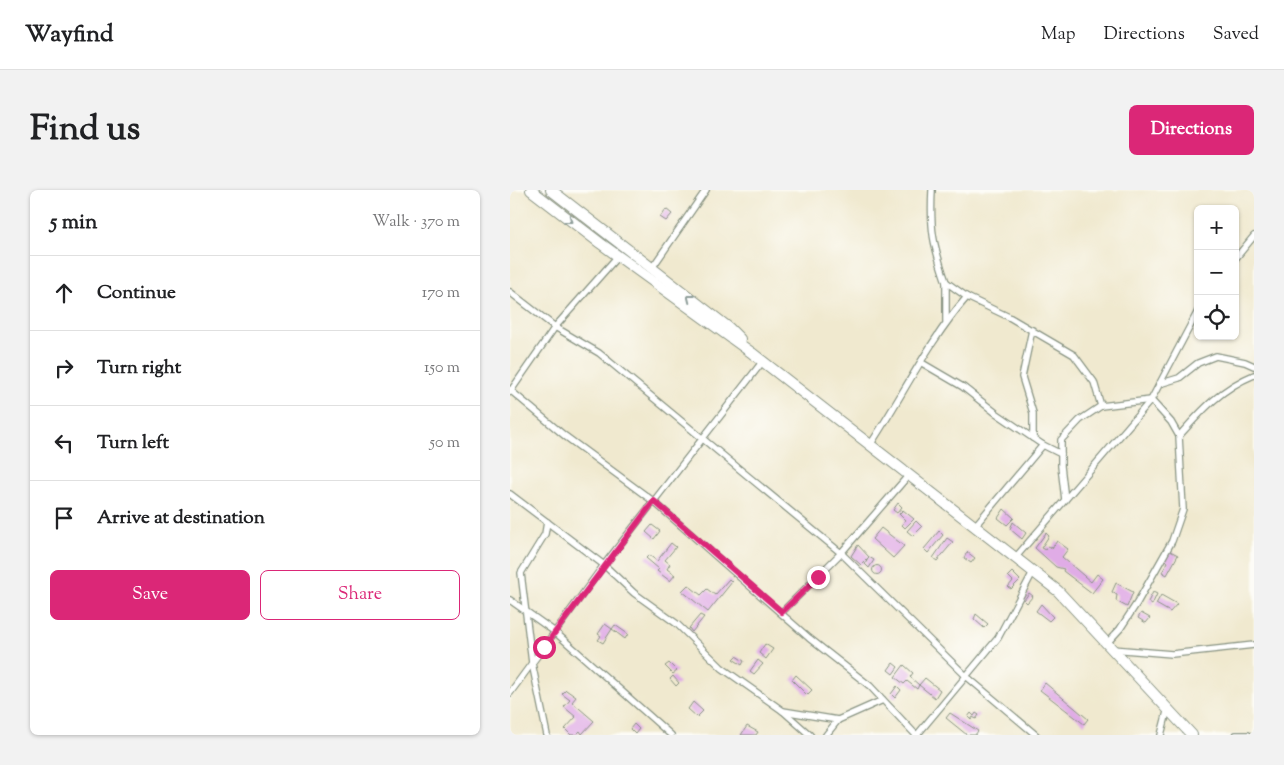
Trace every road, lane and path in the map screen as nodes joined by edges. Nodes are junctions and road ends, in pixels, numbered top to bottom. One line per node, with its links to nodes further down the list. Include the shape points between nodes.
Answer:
1 (530, 190): 7 (highway, one-way to 7)
2 (551, 190): 8 (highway)
3 (706, 190): 8 (street)
4 (932, 190): 9 (street, via 932,242)
5 (1254, 236): 6 (street)
6 (1239, 254)
7 (618, 256): 14 (street); 16 (highway)
8 (652, 268): 16 (highway, one-way to 8, via 729,328)
9 (946, 282): 11 (street); 13 (street)
10 (510, 292): 14 (street)
11 (967, 297): 13 (street); 15 (street)
12 (1194, 318): 21 (street)
13 (946, 321): 18 (street)
14 (555, 328): 22 (street); 27 (street, via 599,354)
15 (1032, 330): 24 (street, via 1074,354 1094,382); 26 (street, via 1022,377 1033,413)
16 (752, 353): 17 (highway)
17 (763, 361): 27 (street); 29 (highway)
18 (922, 363): 26 (street); 29 (street)
19 (1254, 366): 21 (street, via 1216,356 1198,363 1179,378)
20 (1254, 375): 25 (street, via 1216,396)
21 (1159, 384): 23 (street)
22 (510, 391): 34 (street)
23 (1151, 400): 24 (street); 25 (street); 33 (street)
24 (1101, 406): 30 (street, via 1080,420 1061,440)
25 (1179, 436): 46 (street, via 1183,509 1172,541)
26 (1033, 438): 28 (street)
27 (702, 439): 34 (street); 37 (street)
28 (1043, 445): 30 (street); 36 (street)
29 (870, 446): 31 (highway)
30 (1061, 454): 33 (street)
31 (908, 476): 36 (highway); 37 (street)
32 (510, 494): 35 (street)
33 (1066, 500): 38 (street)
34 (654, 501): 39 (street); 43 (street)
35 (547, 522): 39 (street); 42 (street, via 545,534 521,573)
36 (974, 527): 38 (highway)
37 (841, 553): 43 (street); 48 (street)
38 (1016, 558): 40 (highway)
39 (604, 565): 44 (street); 52 (street, via 634,593 677,624 722,668)
40 (1033, 572): 46 (highway, via 1058,590); 48 (street, via 998,638)
41 (510, 600): 42 (street)
42 (524, 610): 44 (street); 47 (street)
43 (782, 612): 50 (street)
44 (555, 632): 47 (street); 55 (street)
45 (1254, 645): 46 (street, via 1172,654)
46 (1110, 646): 51 (highway)
47 (532, 663): 49 (street); 54 (street)
48 (966, 676): 58 (street); 59 (street)
49 (510, 693)
50 (883, 700): 53 (street); 58 (street)
51 (1168, 708): 60 (street); 61 (highway)
52 (783, 711): 53 (street); 56 (street)
53 (838, 720): 57 (street)
54 (547, 735)
55 (672, 735)
56 (810, 735)
57 (826, 735)
58 (917, 735)
59 (1036, 735)
60 (1161, 735)
61 (1192, 735)
62 (1236, 735): 63 (street)
63 (1248, 735)

